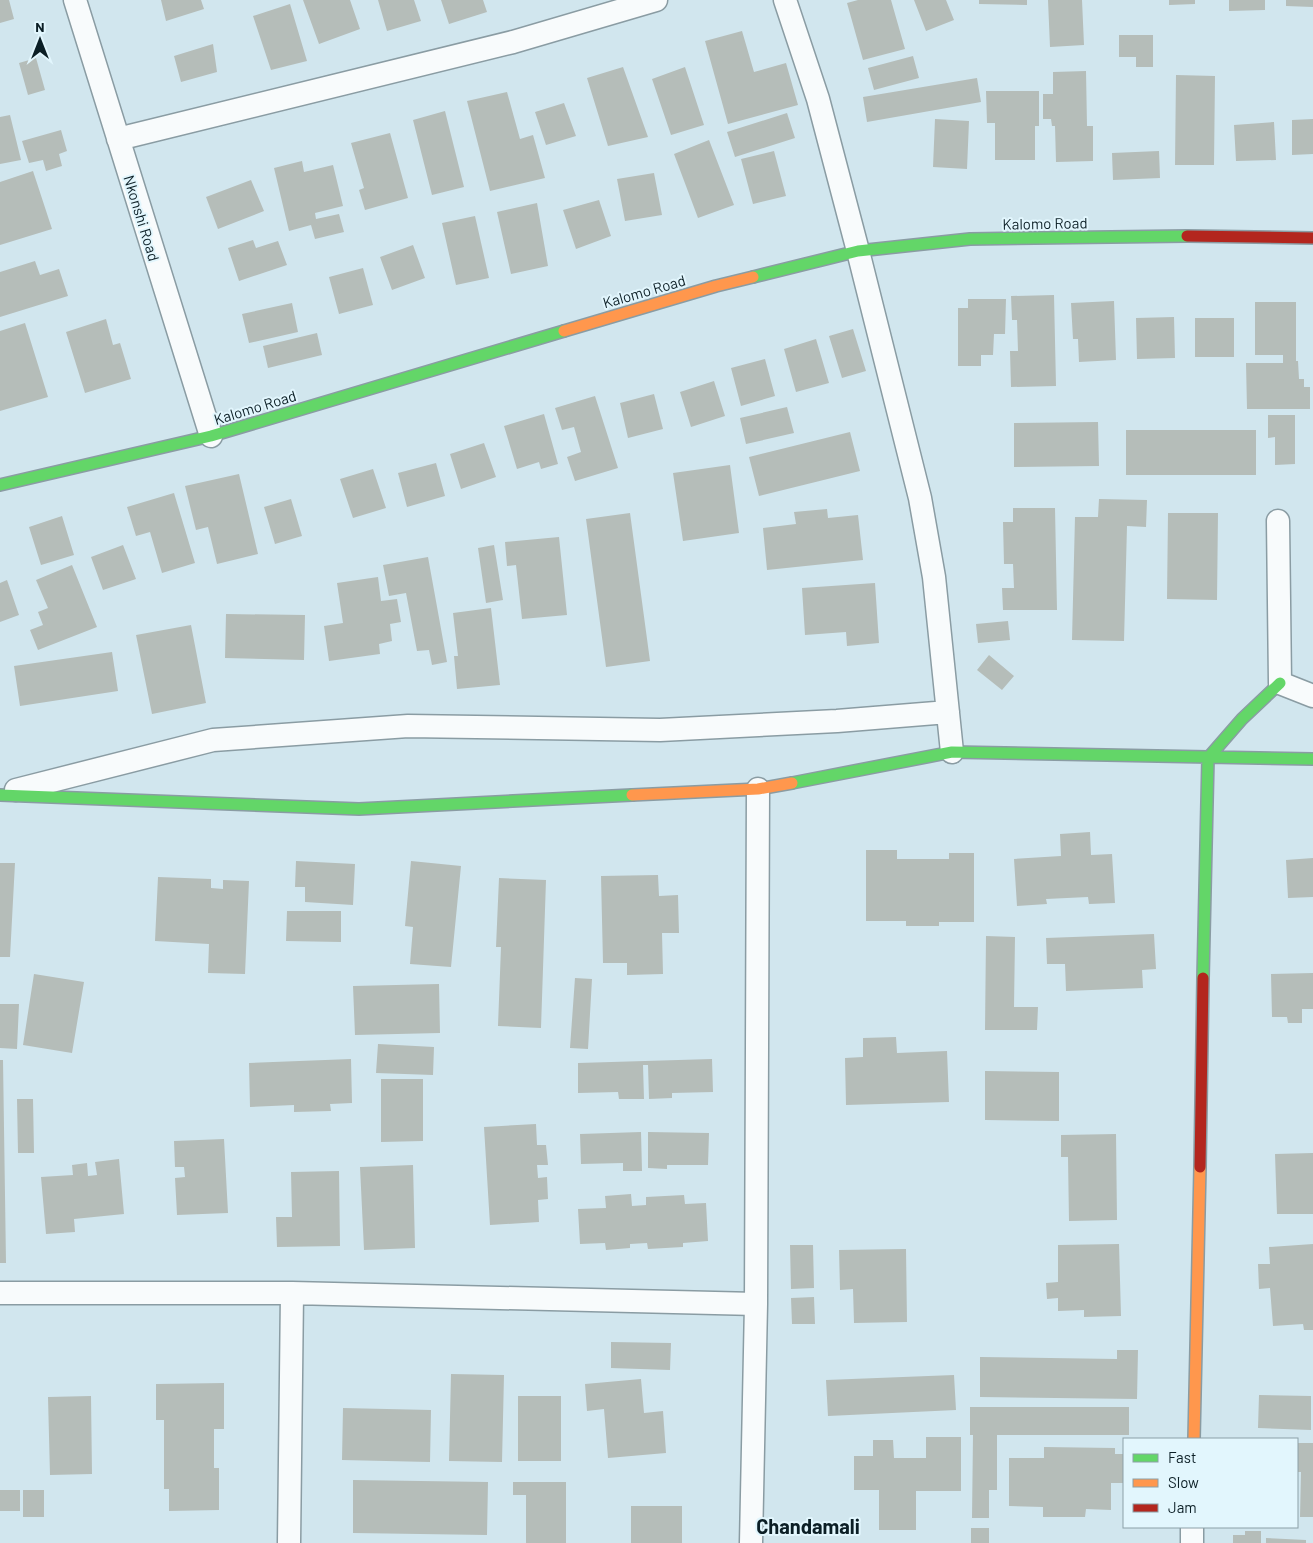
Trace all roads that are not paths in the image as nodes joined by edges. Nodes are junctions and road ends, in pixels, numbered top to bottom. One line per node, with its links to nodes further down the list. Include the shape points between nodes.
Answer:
1 (75, 0): 4 (street, Nkonshi Road)
2 (656, 0): 4 (street, via 513,42)
3 (785, 0): 6 (street, via 818,99)
4 (118, 139): 7 (street, Nkonshi Road)
5 (1313, 238): 6 (street, Kalomo Road, via 970,239)
6 (858, 251): 7 (street, Kalomo Road, via 706,288); 12 (street, via 920,498 934,577)
7 (211, 436): 8 (street, Kalomo Road)
8 (0, 485)
9 (1278, 521): 10 (street)
10 (1280, 682): 11 (street); 14 (street, via 1237,722)
11 (1313, 696)
12 (948, 712): 13 (street); 17 (street, via 660,730 408,726 213,740)
13 (952, 752): 14 (street); 16 (street)
14 (1208, 758): 15 (street); 21 (street)
15 (1313, 759)
16 (758, 788): 17 (street, via 360,809); 20 (street)
17 (0, 795)
18 (0, 1293): 19 (street)
19 (292, 1293): 20 (street); 23 (street)
20 (756, 1304): 24 (street)
21 (1194, 1438)
22 (1192, 1528): 25 (street)
23 (290, 1543)
24 (751, 1543)
25 (1192, 1543)

